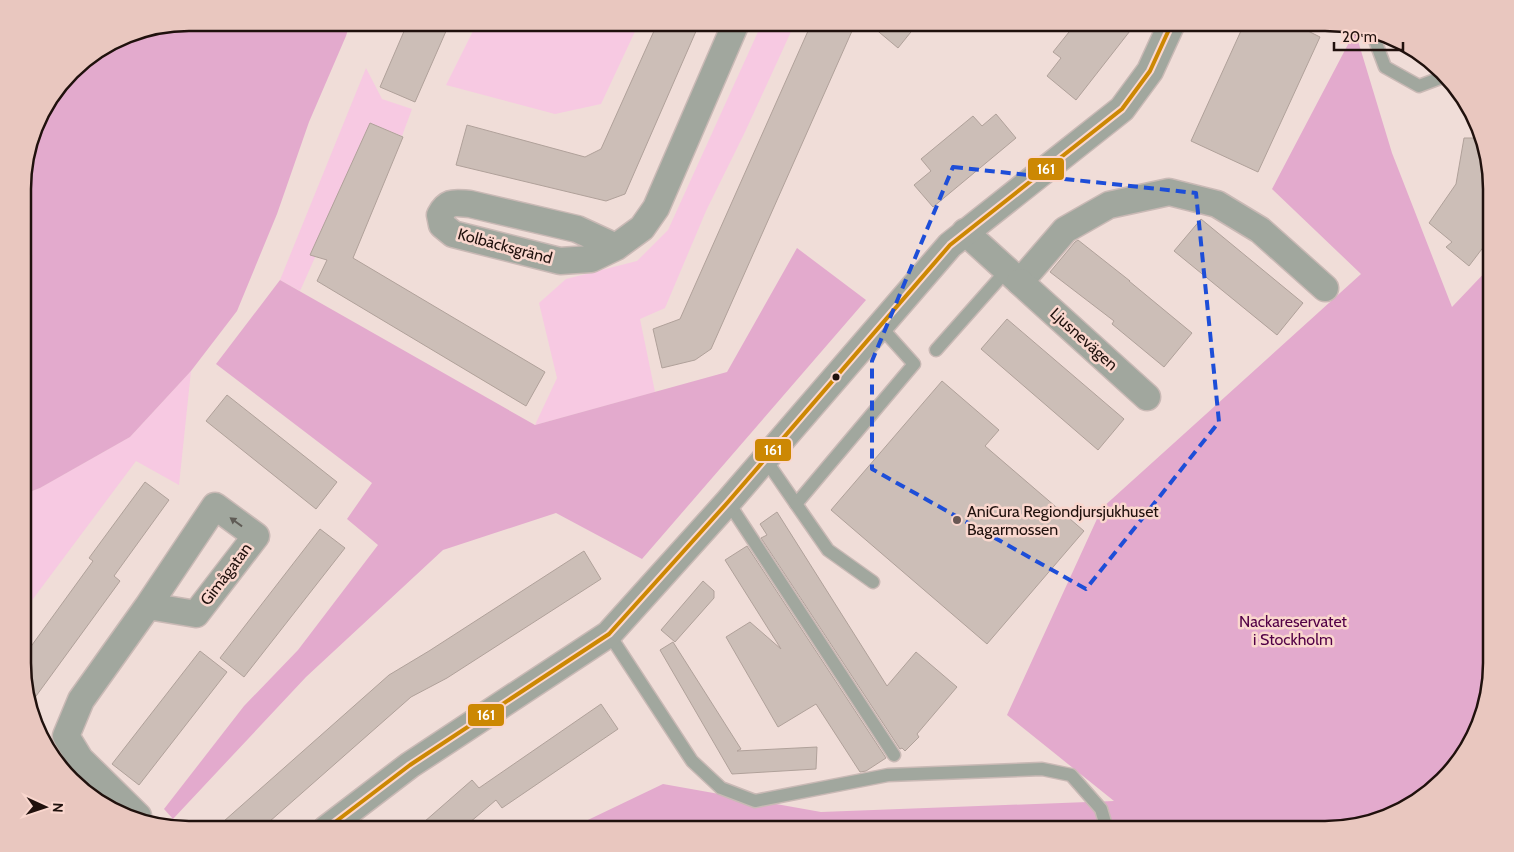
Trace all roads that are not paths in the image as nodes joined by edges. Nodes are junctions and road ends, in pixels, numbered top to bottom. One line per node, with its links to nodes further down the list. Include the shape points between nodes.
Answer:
1 (732, 31): 6 (street, Kolbäcksgränd, via 656,208 642,228)
2 (1168, 31): 5 (street, via 1150,71 1122,108)
3 (1375, 40): 4 (lane, via 1385,67 1420,86)
4 (1438, 79)
5 (965, 232): 7 (street, Ljusnevägen); 9 (street)
6 (616, 247): 6 (street, Kolbäcksgränd, via 591,259 560,261 453,234 442,225 440,215 444,207 453,203 470,204 577,229)
7 (1013, 276): 8 (street, via 1066,230 1109,205 1169,192 1217,204 1260,230); 10 (lane); 11 (street, Ljusnevägen)
8 (1325, 288)
9 (880, 326): 12 (street); 14 (lane, via 914,364)
10 (936, 350)
11 (1147, 397)
12 (765, 459): 13 (street); 14 (lane)
13 (728, 502): 17 (street); 18 (lane)
14 (796, 504): 15 (lane, via 828,550)
15 (873, 582)
16 (148, 606): 19 (street, via 80,700 66,736 80,759)
17 (609, 634): 20 (lane, via 692,761 721,788 756,801 888,775 1042,769 1071,775 1102,809); 21 (street, via 410,764)
18 (894, 755)
19 (132, 810)
20 (1105, 820)
21 (338, 821)

